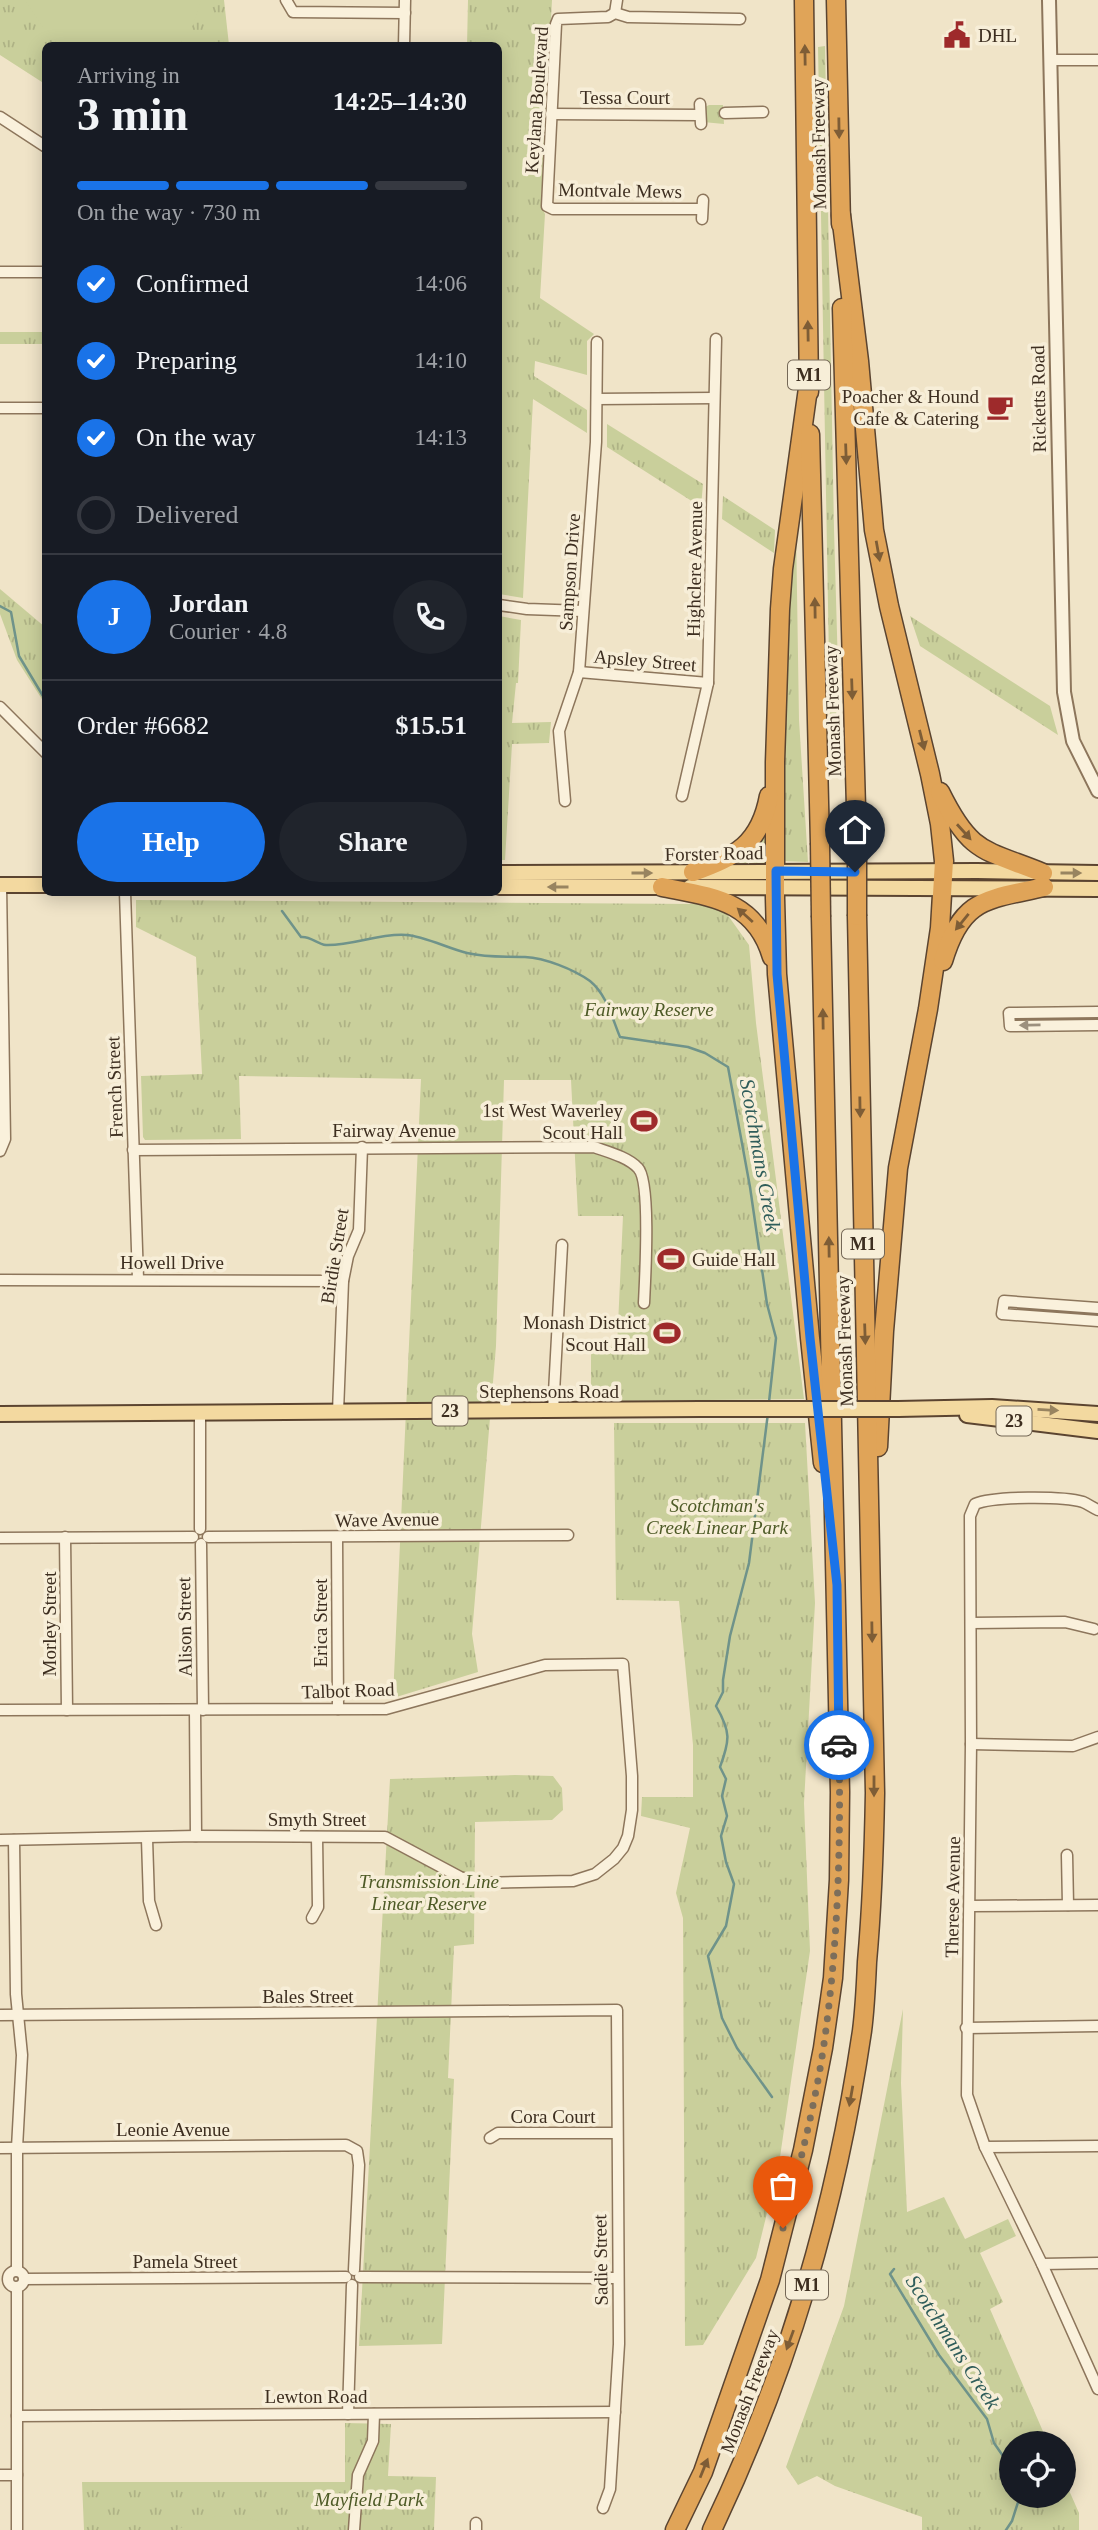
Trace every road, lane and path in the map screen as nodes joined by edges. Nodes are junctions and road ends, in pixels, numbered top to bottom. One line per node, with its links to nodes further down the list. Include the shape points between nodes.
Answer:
1 (286, 0): 7 (street, via 293,12)
2 (405, 0): 7 (street)
3 (617, 0): 8 (street)
4 (803, 0): 26 (highway, Monash Freeway / M1, one-way to 4)
5 (837, 0): 21 (highway, Monash Freeway / M1, one-way to 21)
6 (1049, 0): 11 (street, Ricketts Road)
7 (405, 13): 10 (street)
8 (615, 13): 9 (street, Keylana Boulevard, via 628,18); 15 (street, Keylana Boulevard, via 558,19)
9 (740, 19)
10 (404, 42)
11 (1051, 60): 12 (street); 39 (street, Ricketts Road, via 1064,692 1073,741)
12 (1098, 60)
13 (763, 112): 14 (street)
14 (725, 113)
15 (551, 114): 16 (street, Tessa Court); 19 (street, Keylana Boulevard)
16 (700, 114)
17 (0, 117): 18 (street)
18 (42, 144)
19 (546, 198): 20 (street, Montvale Mews, via 553,209)
20 (702, 209)
21 (841, 215): 38 (highway, one-way to 38, via 874,530); 85 (highway, Monash Freeway / M1, one-way to 85, bridge)
22 (0, 272): 23 (street)
23 (42, 272)
24 (716, 340): 27 (street, Highclere Avenue)
25 (597, 342): 28 (street, Sampson Drive)
26 (809, 381): 37 (highway, via 783,569); 86 (highway, Monash Freeway / M1, one-way to 26, bridge)
27 (714, 398): 28 (street); 34 (street, Highclere Avenue)
28 (597, 399): 32 (street, Sampson Drive)
29 (0, 408): 30 (street)
30 (42, 408)
31 (502, 605): 32 (street)
32 (583, 611): 33 (street, Sampson Drive)
33 (579, 672): 34 (street, Apsley Street); 41 (street, Sampson Drive, via 559,731)
34 (708, 683): 40 (street, Highclere Avenue)
35 (0, 708): 36 (street)
36 (42, 750)
37 (775, 762): 43 (highway, via 760,827 746,847 728,860); 45 (highway)
38 (930, 774): 46 (highway); 47 (highway, one-way to 47, via 965,835 996,857)
39 (1098, 791)
40 (682, 796)
41 (565, 801)
42 (502, 873): 43 (main road, Forster Road, one-way to 43)
43 (693, 873): 45 (main road, Forster Road)
44 (1098, 873): 47 (main road, Forster Road, one-way to 44)
45 (776, 880): 46 (main road, Forster Road); 51 (main road, Forster Road); 54 (highway)
46 (944, 880): 47 (main road, Forster Road); 55 (highway)
47 (1044, 880): 52 (main road, Forster Road); 55 (highway, one-way to 55, via 984,900 964,917 945,953)
48 (1, 885): 49 (main road); 62 (street, via 5,1139)
49 (42, 885)
50 (502, 887): 51 (main road, Forster Road, one-way to 50)
51 (662, 887): 54 (highway, one-way to 51, via 758,927 740,909 714,897)
52 (1098, 888)
53 (125, 896): 61 (street, French Street)
54 (777, 974): 86 (highway)
55 (928, 1009): 85 (highway, via 897,1181)
56 (1084, 1012): 57 (street); 58 (street); 58 (street, one-way to 56, via 1010,1026 1009,1013)
57 (1098, 1012)
58 (1084, 1024): 59 (street)
59 (1098, 1025)
60 (362, 1147): 61 (street, Fairway Avenue); 66 (street, Birdie Street, via 359,1230); 67 (street, Fairway Avenue, via 594,1147 631,1162 644,1180)
61 (133, 1150): 64 (street, French Street)
62 (0, 1151)
63 (562, 1245): 73 (street)
64 (138, 1279): 65 (street, Howell Drive); 66 (street, Howell Drive)
65 (0, 1280)
66 (343, 1281): 74 (street, Birdie Street)
67 (645, 1303)
68 (1073, 1306): 69 (street); 70 (street); 70 (street, via 1004,1301 1002,1314)
69 (1098, 1308)
70 (1072, 1319): 71 (street)
71 (1098, 1321)
72 (931, 1409): 73 (main road, Stephensons Road / 23, bridge); 77 (main road, Stephensons Road / 23, one-way to 77, via 992,1407); 78 (main road, Stephensons Road / 23)
73 (553, 1411): 74 (main road, Stephensons Road / 23)
74 (338, 1412): 76 (main road, Stephensons Road / 23)
75 (0, 1413): 76 (main road, Stephensons Road / 23)
76 (200, 1413): 81 (street, Alison Street)
77 (1098, 1414)
78 (1098, 1431)
79 (1098, 1510): 87 (street, Therese Avenue, via 1059,1499 986,1499 975,1504 970,1516)
80 (568, 1535): 82 (street, Wave Avenue)
81 (200, 1537): 82 (street, Wave Avenue); 84 (street, Wave Avenue); 92 (street, Alison Street)
82 (337, 1537): 89 (street, Erica Street)
83 (0, 1538): 84 (street, Wave Avenue)
84 (65, 1538): 91 (street, Morley Street)
85 (871, 1572): 136 (highway, Monash Freeway / M1, one-way to 136, via 874,1869 863,2028 837,2174 799,2316 747,2455)
86 (837, 1585): 135 (highway, Monash Freeway / M1, one-way to 86, via 703,2472 770,2280 824,2048 839,1880)
87 (971, 1622): 88 (street, via 1065,1622); 94 (street, Therese Avenue)
88 (1094, 1629)
89 (338, 1709): 92 (street, Talbot Road); 95 (street, Talbot Road, via 386,1709 545,1665 623,1664)
90 (0, 1710): 91 (street, Talbot Road)
91 (67, 1710): 92 (street, Talbot Road)
92 (199, 1710): 96 (street, Alison Street)
93 (1098, 1737): 94 (street, via 1073,1746)
94 (971, 1744): 104 (street, Therese Avenue)
95 (632, 1776): 97 (street, Smyth Street, via 632,1810 622,1848 595,1874 573,1881 478,1883 460,1878 386,1837)
96 (196, 1836): 97 (street, Smyth Street); 98 (street, Smyth Street)
97 (317, 1837): 105 (street, via 318,1907)
98 (147, 1839): 100 (street, Smyth Street); 106 (street, via 149,1900)
99 (0, 1840): 100 (street, Smyth Street)
100 (14, 1840): 109 (street)
101 (1067, 1855): 102 (street)
102 (1068, 1905): 103 (street); 104 (street)
103 (1098, 1905)
104 (970, 1906): 111 (street, Therese Avenue)
105 (312, 1918)
106 (156, 1925)
107 (617, 2010): 109 (street, Bales Street); 112 (street, Sadie Street)
108 (0, 2015): 109 (street, Bales Street)
109 (19, 2015): 117 (street, via 22,2055)
110 (1098, 2026): 111 (street)
111 (966, 2028): 115 (street, Therese Avenue, via 967,2095)
112 (617, 2133): 113 (street, Cora Court, via 498,2133); 122 (street, Sadie Street)
113 (490, 2138)
114 (1098, 2146): 115 (street)
115 (985, 2147): 119 (street, Therese Avenue)
116 (0, 2148): 117 (street, Leonie Avenue)
117 (17, 2148): 120 (street); 121 (street, Leonie Avenue, via 346,2145 357,2151 359,2165)
118 (1098, 2263): 119 (street)
119 (1042, 2264): 125 (street, Therese Avenue)
120 (21, 2275): 121 (street, Pamela Street); 123 (street); 124 (street, via 23,2284)
121 (353, 2277): 122 (street, Pamela Street); 127 (street)
122 (618, 2278): 126 (street, Sadie Street)
123 (4, 2279): 124 (street)
124 (17, 2287): 129 (street)
125 (1098, 2389)
126 (615, 2412): 128 (street, Lewton Road); 132 (street, Sadie Street, via 610,2489)
127 (348, 2414): 128 (street, Lewton Road); 129 (street, Lewton Road)
128 (374, 2414): 134 (street, via 373,2441 358,2475)
129 (18, 2416): 131 (street)
130 (0, 2475): 131 (street)
131 (17, 2475): 133 (street)
132 (603, 2508)
133 (18, 2530)
134 (354, 2530)
135 (675, 2530)
136 (712, 2530)

